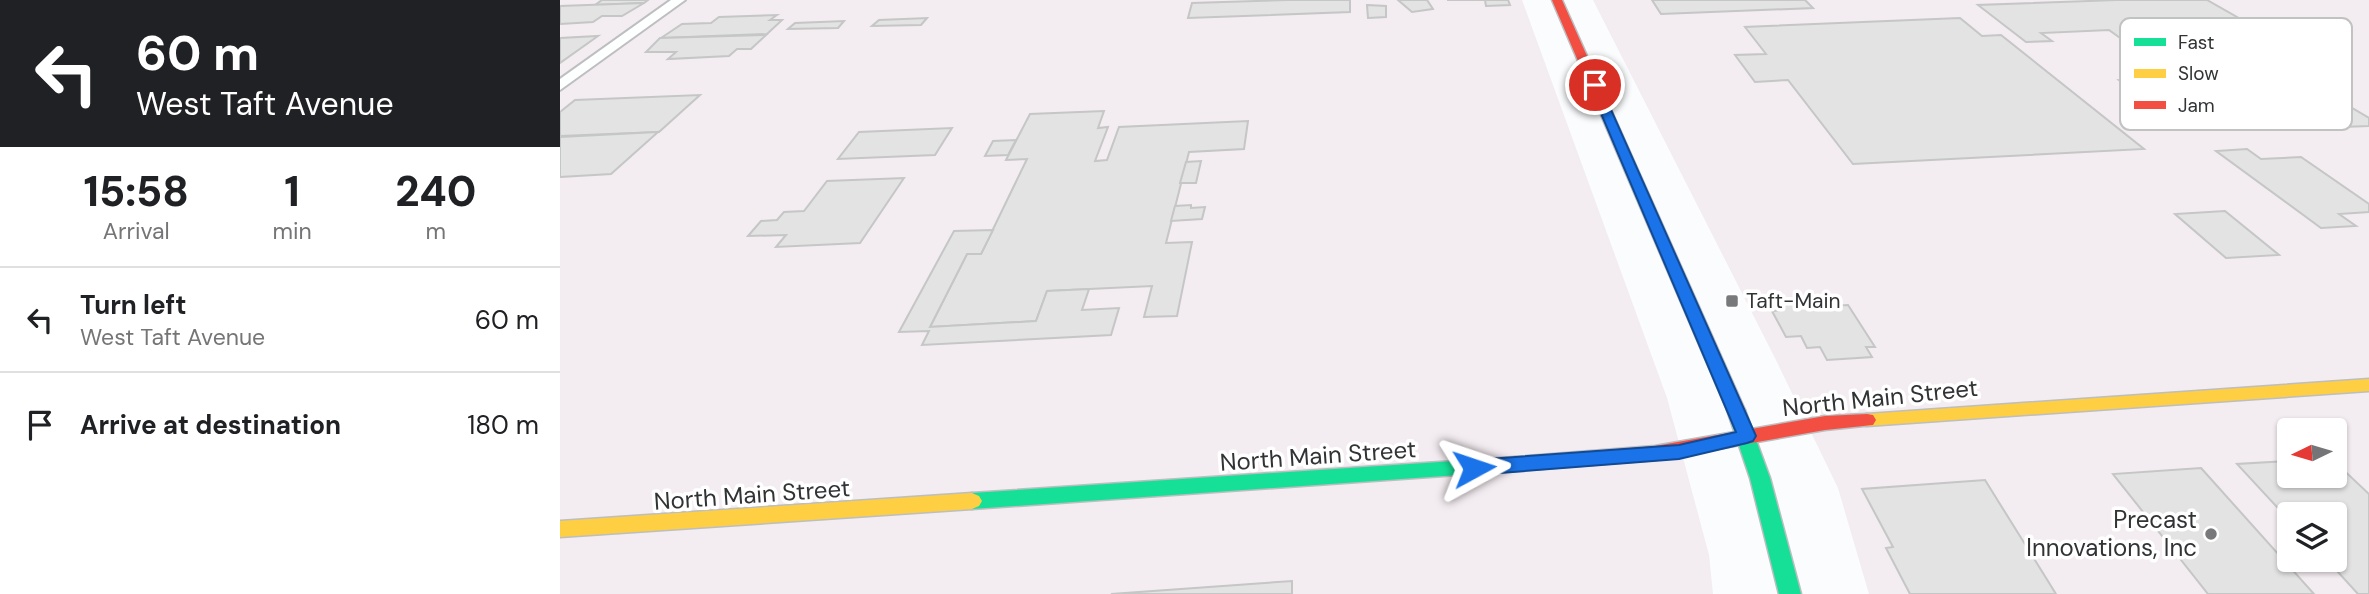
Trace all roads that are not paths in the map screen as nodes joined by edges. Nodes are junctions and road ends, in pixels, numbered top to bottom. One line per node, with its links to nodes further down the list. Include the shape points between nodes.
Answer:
1 (679, 0): 3 (street)
2 (1557, 0): 5 (main road)
3 (561, 85)
4 (2369, 385): 5 (main road, North Main Street, via 1946,413 1825,423)
5 (1747, 436): 6 (main road, North Main Street, via 1684,451 1630,456); 7 (main road)
6 (560, 528)
7 (1790, 594)

